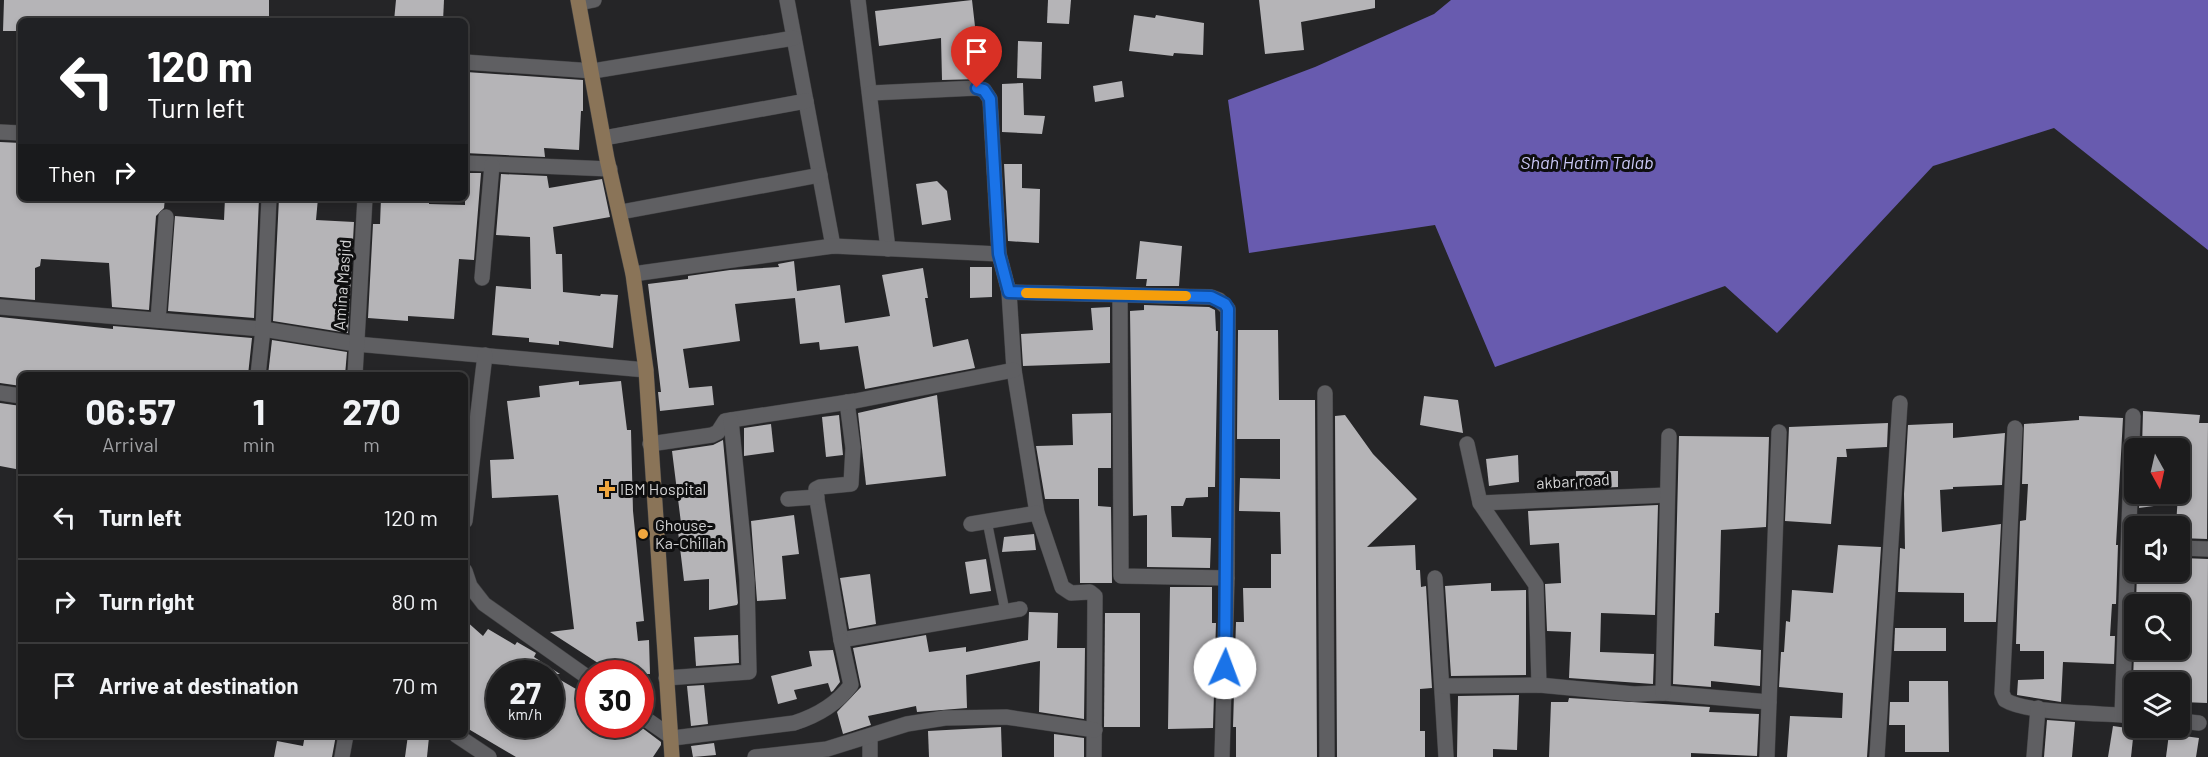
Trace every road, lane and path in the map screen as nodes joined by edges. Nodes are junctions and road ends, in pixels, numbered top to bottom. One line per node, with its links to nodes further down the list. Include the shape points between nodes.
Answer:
1 (594, 0): 4 (street)
2 (787, 0): 5 (street)
3 (858, 0): 8 (street)
4 (578, 1): 7 (street)
5 (794, 38): 7 (street); 9 (street)
6 (468, 62): 7 (street)
7 (593, 71): 12 (street)
8 (871, 93): 22 (street); 23 (street, via 977,88 987,93)
9 (806, 101): 12 (street); 16 (street)
10 (0, 132): 11 (street)
11 (18, 133)
12 (604, 138): 15 (street)
13 (468, 163): 14 (street)
14 (492, 165): 15 (street); 25 (street)
15 (610, 169): 19 (street)
16 (820, 175): 19 (street); 21 (street)
17 (269, 201): 30 (street)
18 (365, 201): 31 (street, Amina Masjid)
19 (621, 212): 24 (street)
20 (166, 217): 29 (street)
21 (833, 246): 22 (street); 24 (street)
22 (888, 249): 23 (street)
23 (999, 254): 26 (street)
24 (633, 274): 33 (street)
25 (482, 278)
26 (1009, 292): 27 (street); 34 (street)
27 (1120, 296): 60 (street, via 1211,297 1228,309); 60 (street, via 1121,576)
28 (0, 307): 29 (street)
29 (158, 320): 30 (street)
30 (263, 329): 31 (street); 35 (street)
31 (356, 344): 32 (street); 36 (street, Amina Masjid)
32 (485, 355): 33 (street); 50 (street)
33 (646, 370): 47 (street)
34 (1014, 370): 40 (street); 54 (street)
35 (258, 372)
36 (355, 372)
37 (0, 393): 39 (street)
38 (1325, 393): 90 (street)
39 (18, 396)
40 (848, 402): 43 (street); 51 (street, via 853,448 851,484 816,489)
41 (1900, 403): 93 (street)
42 (2133, 416): 55 (street)
43 (731, 420): 47 (street, via 712,435); 68 (street, via 747,580 749,672)
44 (2015, 428): 73 (street, via 2002,693 2012,705)
45 (1779, 432): 72 (street)
46 (1669, 436): 49 (street)
47 (650, 444): 68 (street)
48 (1467, 444): 53 (street)
49 (1667, 495): 53 (street, akbar road); 71 (street)
50 (468, 496)
51 (817, 497): 52 (street); 65 (street)
52 (788, 499)
53 (1480, 503): 70 (street, via 1536,585)
54 (1037, 513): 56 (street); 78 (street, via 1062,587 1071,593 1090,592 1095,596)
55 (2131, 516)
56 (987, 521): 57 (street); 64 (lane)
57 (971, 524)
58 (2190, 548): 59 (street)
59 (2208, 549)
60 (1227, 578): 89 (street)
61 (1435, 578): 69 (street)
62 (468, 580): 66 (street, via 484,604)
63 (2130, 582): 67 (street)
64 (1013, 610): 65 (street)
65 (842, 640): 82 (street, via 851,685 837,701 813,717)
66 (576, 669)
67 (2129, 672)
68 (666, 678): 82 (street)
69 (1442, 686): 70 (street); 91 (street)
70 (1539, 686): 71 (street)
71 (1663, 693): 72 (street)
72 (1769, 702): 92 (street)
73 (2038, 708): 74 (street); 94 (street)
74 (2124, 715)
75 (2190, 722): 76 (street)
76 (2199, 723)
77 (654, 726): 82 (street)
78 (1095, 730): 79 (street, via 1006,717 945,718 907,724); 88 (street)
79 (870, 736): 86 (street, via 827,749); 87 (street)
80 (345, 738): 83 (street)
81 (460, 738): 84 (street)
82 (672, 738): 85 (street)
83 (342, 757)
84 (489, 757)
85 (672, 757)
86 (755, 757)
87 (870, 757)
88 (1094, 757)
89 (1222, 757)
90 (1327, 757)
91 (1446, 757)
92 (1767, 757)
93 (1877, 757)
94 (2034, 757)

